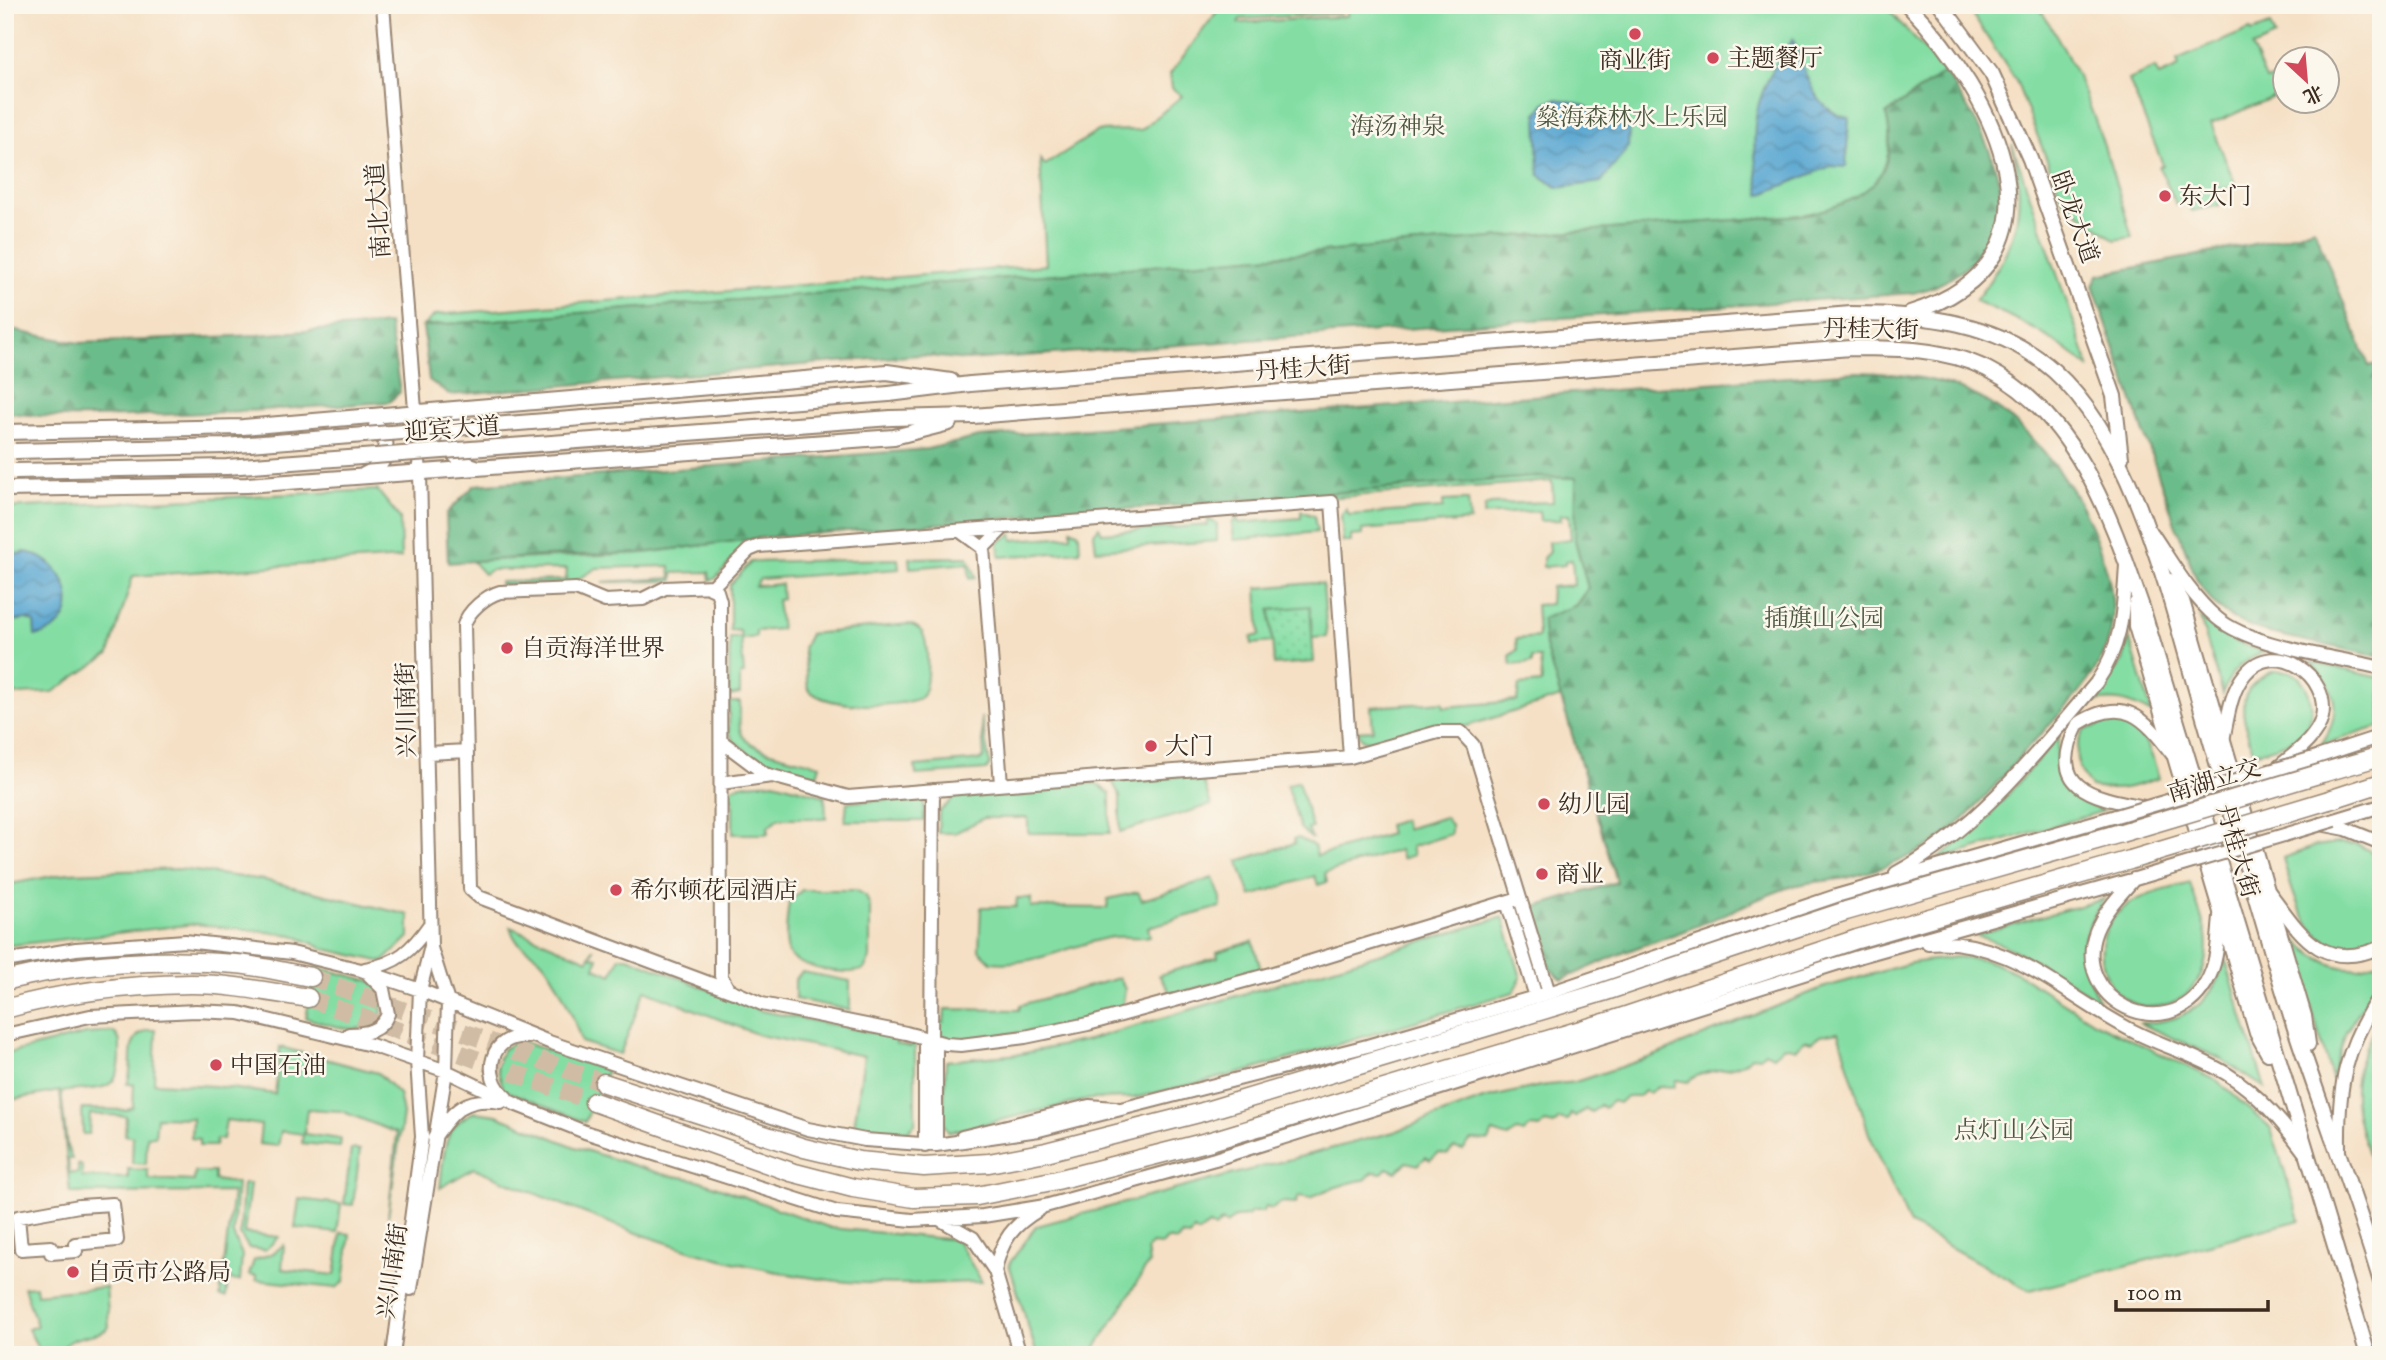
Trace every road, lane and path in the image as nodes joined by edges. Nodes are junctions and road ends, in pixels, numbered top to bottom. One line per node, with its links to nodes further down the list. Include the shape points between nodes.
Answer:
1 (383, 5): 8 (street, 南北大道)
2 (1908, 5): 4 (main road, via 1974,89 1996,133 2009,190 2008,215 1984,269 1956,295)
3 (1941, 5): 14 (main road, 卧龙大道, via 1992,74 2030,159 2114,396)
4 (1907, 314): 5 (main road, 丹桂大街, via 1851,314); 14 (main road, 丹桂大街, via 1959,323 2004,340 2052,370 2089,409)
5 (970, 384): 6 (main road, 丹桂大街); 7 (main road, via 887,372)
6 (890, 394): 13 (main road, 迎宾大道, bridge, via 237,445)
7 (480, 408): 8 (main road); 15 (main road, via 455,424 449,438 460,461)
8 (415, 414): 11 (main road); 17 (street, 南北大道)
9 (973, 416): 10 (main road, 丹桂大街); 15 (main road, via 894,437); 25 (main road, 丹桂大街, via 1850,348 1904,348 1987,369 2024,395 2061,432 2092,480)
10 (891, 418): 16 (main road, 迎宾大道, bridge, via 253,465)
11 (354, 419): 12 (main road, via 243,427); 18 (main road, via 375,425 387,448 378,467)
12 (5, 432)
13 (10, 450)
14 (2122, 463): 20 (main road, 丹桂大街)
15 (481, 468): 17 (main road)
16 (10, 472)
17 (420, 472): 18 (main road); 35 (street, 兴川南街)
18 (359, 477): 19 (main road, via 247,485)
19 (5, 489)
20 (2140, 516): 24 (main road, 丹桂大街); 30 (street, via 2186,584 2220,621 2252,637)
21 (1004, 527): 22 (street); 23 (street); 37 (street, via 1332,502)
22 (960, 531): 23 (street); 26 (street, via 759,547 749,550)
23 (983, 548): 44 (street)
24 (2153, 553): 32 (main road, via 2182,601); 83 (main road, 丹桂大街)
25 (2126, 561): 28 (main road, 丹桂大街); 52 (street, via 2118,643 2096,683 1956,834)
26 (722, 581): 27 (street); 29 (street)
27 (708, 587): 29 (street, via 717,591); 34 (street, via 660,589 640,600 599,600 576,589 490,595 464,625)
28 (2136, 588): 38 (main road, via 2136,626); 85 (main road, 丹桂大街)
29 (720, 601): 33 (street)
30 (2381, 668)
31 (2381, 736): 39 (street)
32 (2222, 740): 40 (street, via 2247,671 2266,661 2299,664 2321,696 2323,716 2317,730); 53 (main road)
33 (721, 741): 41 (street); 42 (street)
34 (467, 751): 35 (street); 65 (street, via 469,883 473,893)
35 (428, 753): 56 (street, 兴川南街)
36 (2381, 756): 39 (highway, 南湖立交)
37 (1350, 757): 44 (street); 54 (street, via 1438,732 1456,731 1468,737)
38 (2176, 760): 47 (street, via 2144,720 2127,712 2108,710 2078,724 2066,754 2074,783 2097,796); 55 (main road)
39 (2320, 765): 40 (street, bridge); 49 (highway, 南湖立交, bridge)
40 (2276, 769): 47 (street, bridge)
41 (772, 776): 42 (street); 45 (street, via 848,797)
42 (721, 783): 65 (street, via 721,970 725,986)
43 (2381, 783): 77 (highway, bridge, via 1857,939)
44 (1001, 784): 45 (street)
45 (933, 790): 78 (street)
46 (2381, 806): 48 (street, bridge)
47 (2145, 807): 49 (street, bridge)
48 (2320, 824): 50 (street); 51 (street, bridge)
49 (2119, 825): 52 (street); 66 (highway, 南湖立交)
50 (2381, 843)
51 (2135, 879): 55 (street, via 2105,913 2092,952 2104,989 2128,1011 2172,1012 2193,999 2213,967); 57 (street)
52 (1873, 885): 67 (street)
53 (2266, 888): 59 (street, via 2312,945 2330,954 2350,956); 83 (main road, via 2304,1016)
54 (1513, 900): 67 (street); 70 (street); 78 (street, via 1081,1026 1000,1041 953,1045)
55 (2221, 910): 85 (main road, via 2257,1033)
56 (430, 924): 58 (street, 兴川南街); 61 (street, via 403,957)
57 (1900, 945): 69 (street); 94 (street, via 1953,941 2018,960 2125,1027 2227,1074 2271,1110)
58 (431, 946): 64 (street, 兴川南街); 72 (street, 兴川南街)
59 (2381, 947)
60 (5, 961): 61 (street, via 76,949 185,941 292,953)
61 (361, 970): 64 (street); 75 (street, via 383,989 388,1009 384,1022 368,1032)
62 (311, 977): 63 (highway, via 188,960 76,969)
63 (5, 981)
64 (420, 990): 72 (street); 81 (street, 兴川南街)
65 (733, 992): 78 (street, via 762,1004)
66 (1603, 992): 74 (street); 89 (highway, 南湖立交)
67 (1549, 993): 70 (street)
68 (2381, 993): 92 (street, via 2353,1039 2347,1061 2338,1108)
69 (1749, 994): 77 (street); 93 (street)
70 (1536, 997): 74 (street)
71 (307, 998): 73 (highway, via 191,984 83,992)
72 (448, 1002): 79 (street); 82 (street, 兴川南街)
73 (5, 1009)
74 (1440, 1025): 80 (street)
75 (324, 1031): 76 (street, via 239,1013 195,1011 90,1016); 81 (street)
76 (5, 1035)
77 (1562, 1036): 86 (highway)
78 (931, 1040): 91 (street)
79 (549, 1042): 88 (street, via 513,1037 496,1049 493,1081); 91 (street, via 808,1129)
80 (1367, 1046): 89 (street); 91 (street, via 1039,1130)
81 (417, 1061): 82 (street); 100 (street, 兴川南街, via 422,1137)
82 (446, 1071): 88 (street); 90 (street, 兴川南街)
83 (2312, 1073): 92 (main road, 丹桂大街)
84 (604, 1083): 89 (highway, 南湖立交, via 804,1148 859,1161 924,1167 989,1163 1046,1152)
85 (2286, 1085): 94 (main road, 丹桂大街)
86 (1356, 1098): 87 (highway, via 1057,1180 977,1196 914,1198 791,1172); 93 (street)
87 (594, 1102)
88 (517, 1105): 90 (street, via 473,1100 457,1109); 97 (street, via 585,1132 837,1212)
89 (1199, 1113)
90 (432, 1141): 101 (street, 兴川南街)
91 (930, 1145)
92 (2339, 1149): 99 (main road, 丹桂大街)
93 (1214, 1159): 95 (street)
94 (2312, 1163): 103 (main road, 丹桂大街)
95 (1045, 1206): 97 (street); 98 (street, via 1009,1233 999,1249)
96 (18, 1217): 96 (street, via 21,1249 76,1251 75,1244 117,1240 113,1204)
97 (938, 1219): 98 (street, via 973,1238)
98 (995, 1271): 102 (street)
99 (2381, 1282)
100 (393, 1355)
101 (401, 1355)
102 (1020, 1355)
103 (2368, 1355)

